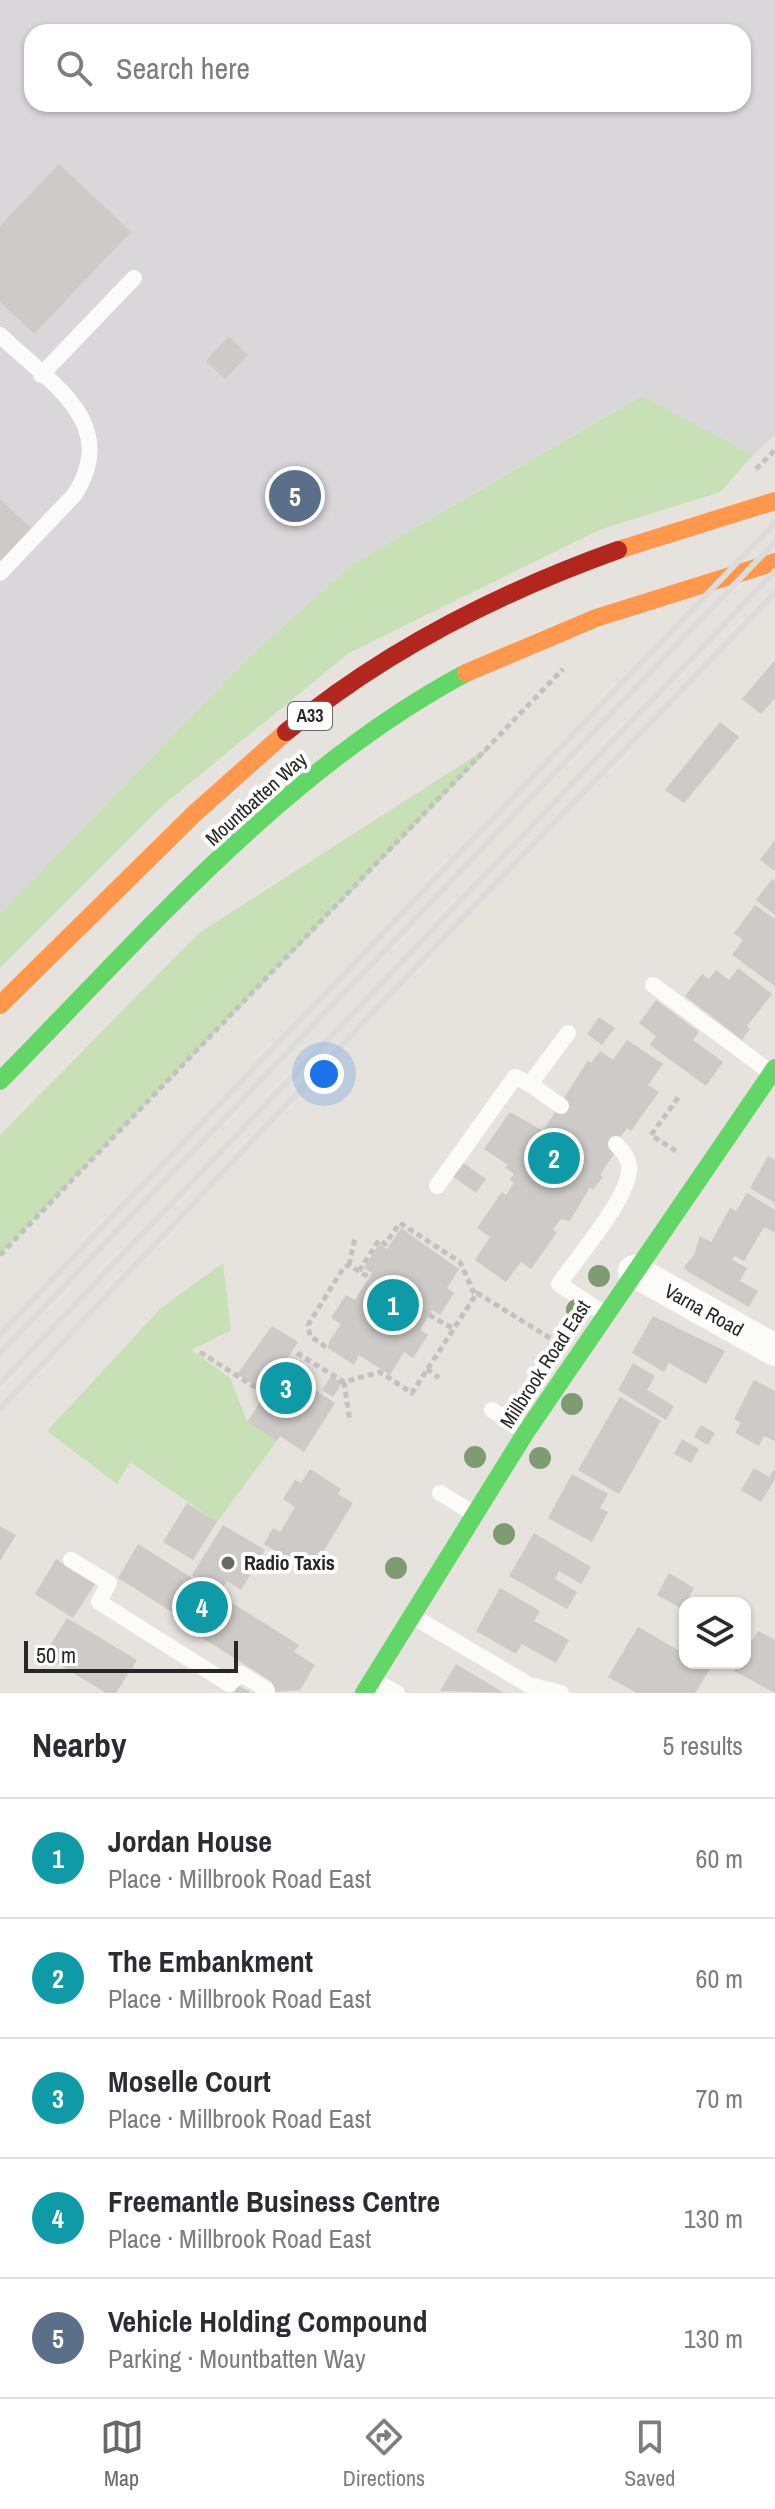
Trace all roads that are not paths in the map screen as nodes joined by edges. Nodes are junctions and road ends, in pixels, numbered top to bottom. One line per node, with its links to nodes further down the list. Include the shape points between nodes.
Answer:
1 (134, 278): 3 (lane)
2 (0, 335): 3 (lane)
3 (41, 375): 6 (lane, via 84,420 92,448 75,494)
4 (775, 501): 8 (main road, Mountbatten Way / A33, via 553,575 409,645 328,701 199,813)
5 (775, 562): 11 (main road, Mountbatten Way / A33, via 603,617 505,656 438,689 361,738 236,844)
6 (0, 573)
7 (653, 985): 10 (lane)
8 (0, 1005)
9 (568, 1033): 12 (lane)
10 (773, 1070): 16 (main road, Millbrook Road East)
11 (0, 1081)
12 (530, 1084): 13 (lane); 15 (lane, via 515,1077)
13 (561, 1106)
14 (616, 1144): 17 (lane, via 629,1165 628,1178 559,1284)
15 (437, 1186)
16 (634, 1271): 17 (main road, Millbrook Road East); 18 (street, Varna Road)
17 (604, 1314): 20 (main road, Millbrook Road East)
18 (775, 1350)
19 (492, 1410): 20 (lane)
20 (526, 1432): 22 (main road, Millbrook Road East)
21 (440, 1493): 22 (lane)
22 (475, 1514): 24 (main road, Millbrook Road East)
23 (71, 1560): 26 (lane, via 109,1583 99,1602 229,1684 241,1674)
24 (412, 1615): 25 (main road, Millbrook Road East); 28 (lane, via 529,1685)
25 (368, 1686): 27 (lane)
26 (267, 1690)
27 (397, 1693)
28 (561, 1693)

